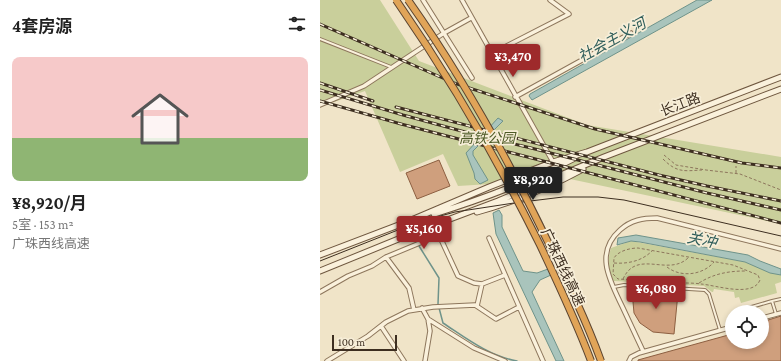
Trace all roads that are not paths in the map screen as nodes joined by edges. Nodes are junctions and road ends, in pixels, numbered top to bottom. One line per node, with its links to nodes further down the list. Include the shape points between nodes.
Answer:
1 (396, 0): 49 (highway, 广珠西线高速, bridge, via 436,59 503,174 553,272)
2 (408, 0): 50 (highway, 广珠西线高速, bridge, via 442,51 508,164 560,267)
3 (423, 0): 7 (street)
4 (462, 0): 6 (street)
5 (550, 0): 10 (street, via 569,14)
6 (471, 18): 7 (street); 10 (street)
7 (444, 33): 11 (street); 13 (street)
8 (631, 33): 15 (street)
9 (320, 39): 11 (lane)
10 (491, 54): 15 (street)
11 (392, 68): 16 (street, via 364,86)
12 (781, 77): 17 (main road, 长江路)
13 (472, 78)
14 (781, 89): 24 (main road, 长江路)
15 (515, 97): 18 (street)
16 (320, 104)
17 (587, 152): 18 (main road, 长江路); 19 (main road, 长江路, via 544,174 464,204)
18 (553, 162): 19 (main road, 长江路)
19 (409, 221): 22 (main road, 长江路)
20 (489, 238): 25 (street)
21 (781, 249): 27 (street, via 663,219 642,219 624,226 610,243 606,266)
22 (320, 255)
23 (386, 257): 26 (street, via 439,235 458,276); 28 (street); 35 (street, via 409,288)
24 (320, 271)
25 (505, 275): 26 (street); 33 (street)
26 (482, 284): 32 (street)
27 (613, 288): 42 (lane, via 624,285 703,289 708,292); 43 (street)
28 (320, 292)
29 (781, 299): 30 (lane)
30 (772, 302): 31 (lane); 37 (lane)
31 (760, 305)
32 (477, 306): 33 (street, via 496,318); 34 (street)
33 (519, 307): 48 (street)
34 (422, 308): 35 (street); 39 (street)
35 (414, 310): 40 (street)
36 (781, 313): 37 (street)
37 (776, 314): 38 (street)
38 (769, 316)
39 (428, 319): 46 (street, via 430,332); 47 (street, via 474,348)
40 (380, 326): 44 (street); 45 (street)
41 (725, 329): 42 (street)
42 (720, 330): 43 (street)
43 (643, 351): 51 (street, via 633,355)
44 (327, 361)
45 (404, 361)
46 (424, 361)
47 (504, 361)
48 (542, 361)
49 (591, 361)
50 (601, 361)
51 (630, 361)

